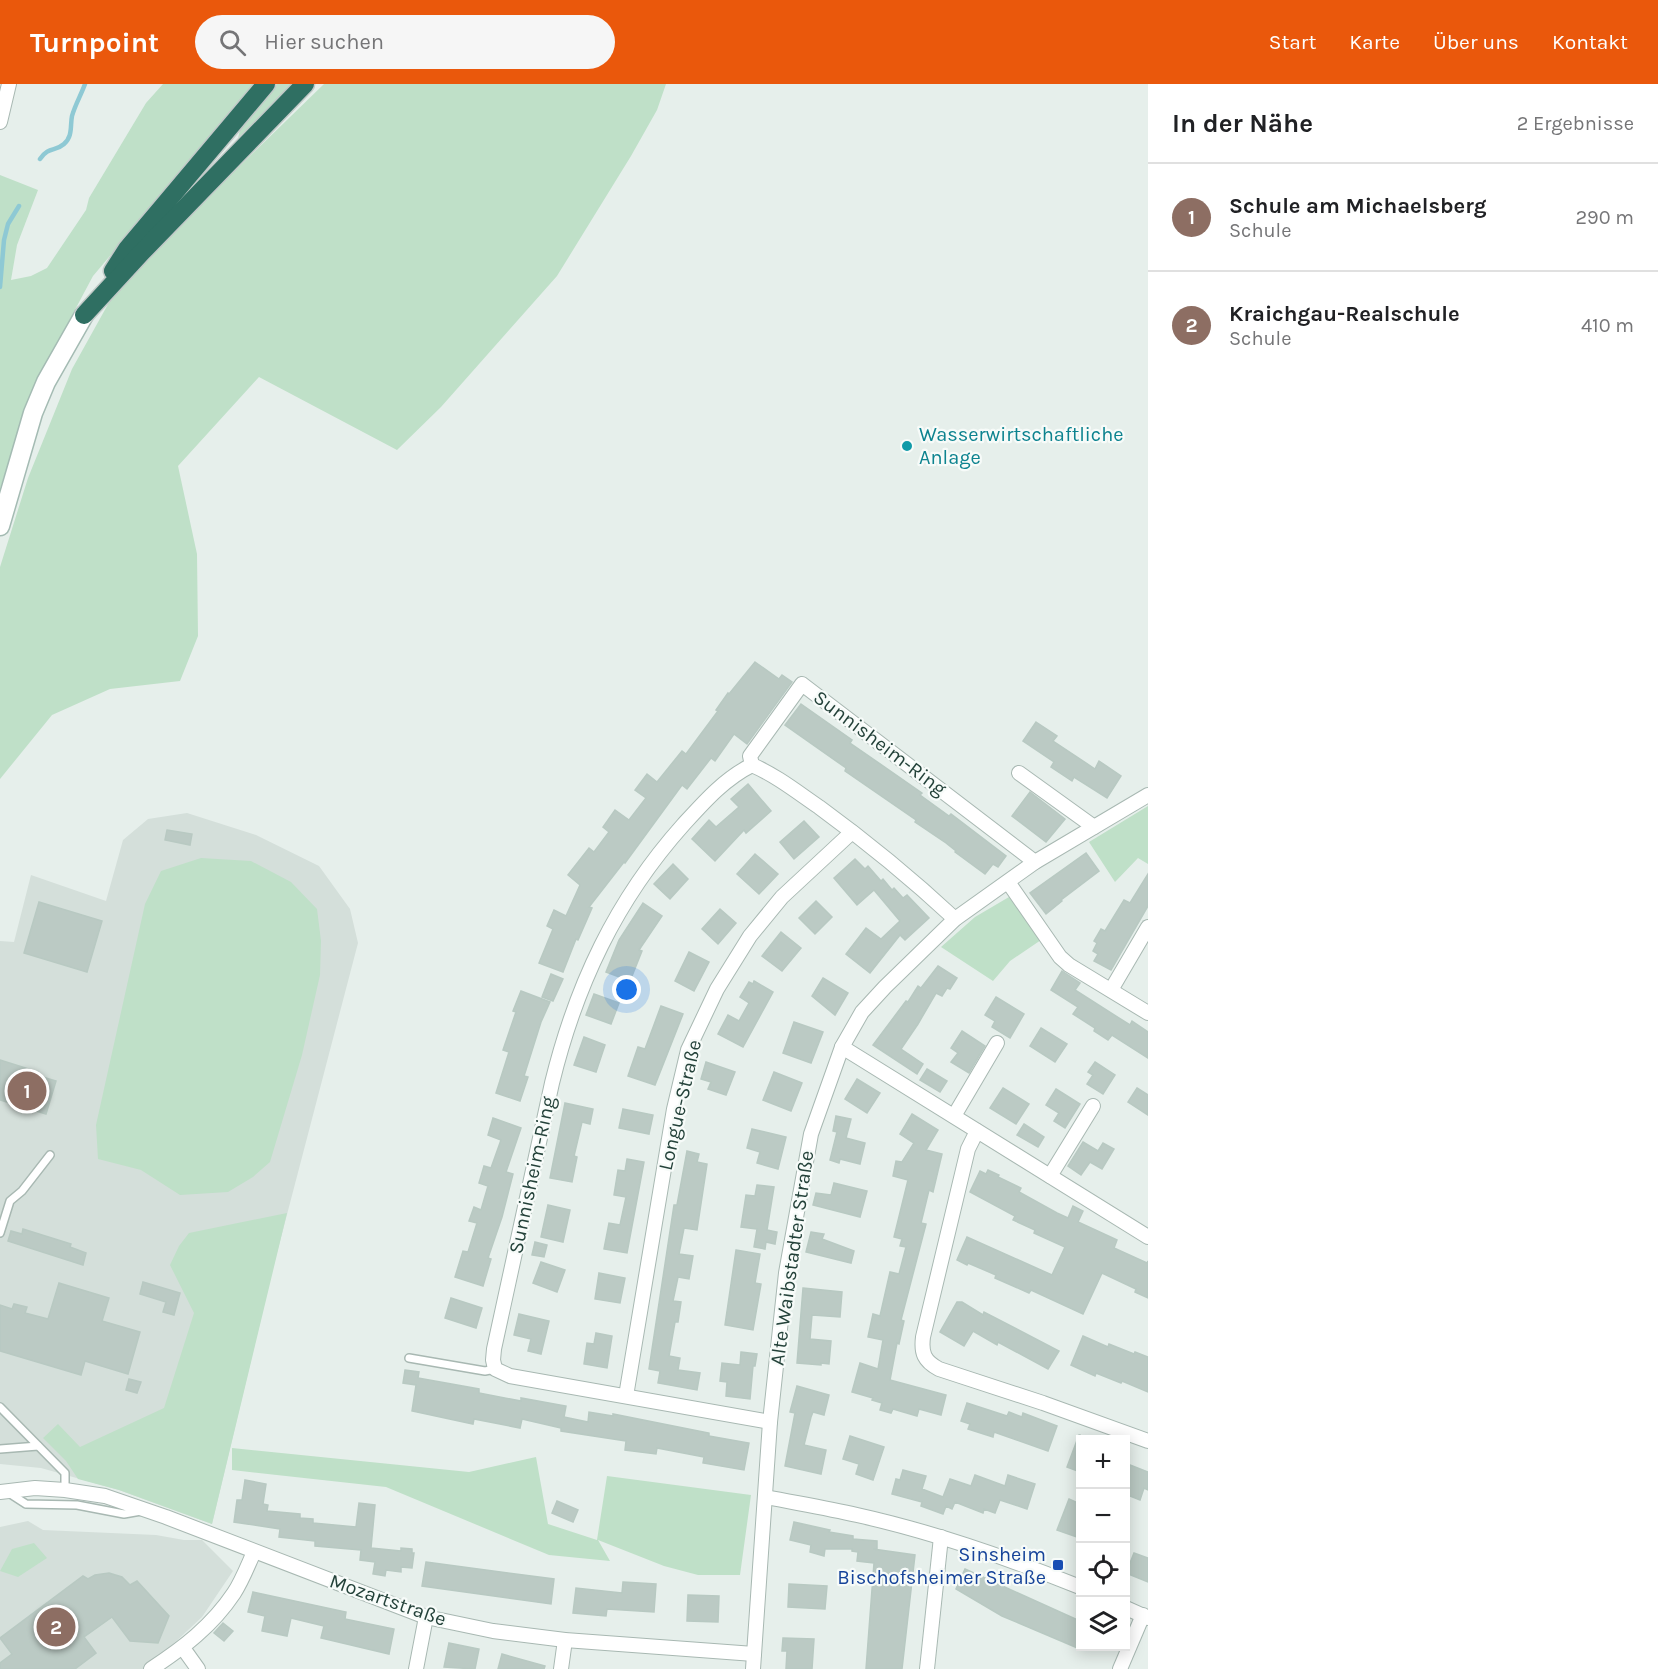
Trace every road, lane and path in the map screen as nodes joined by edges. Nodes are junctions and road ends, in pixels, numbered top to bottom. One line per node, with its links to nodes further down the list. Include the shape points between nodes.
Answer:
1 (9, 84): 4 (street)
2 (266, 84): 5 (highway, via 127,249)
3 (305, 84): 5 (highway)
4 (0, 122)
5 (84, 315): 6 (main road, via 33,413)
6 (0, 526)
7 (752, 765): 11 (street, via 773,774); 12 (street, Sunnisheim-Ring, via 750,756 802,684); 28 (street, Sunnisheim-Ring, via 704,801 661,850 619,911 588,971 561,1043 494,1349)
8 (1019, 773): 10 (street)
9 (1148, 795): 10 (street, Alte Waibstadter Straße)
10 (1094, 827): 12 (street, Alte Waibstadter Straße)
11 (852, 831): 14 (street); 29 (street, Longue-Straße, via 782,897 750,936 717,989 688,1050 674,1109)
12 (1035, 862): 13 (street, Alte Waibstadter Straße)
13 (1008, 882): 14 (street, Alte Waibstadter Straße); 16 (street, via 1060,957)
14 (956, 919): 19 (street, Alte Waibstadter Straße, via 877,995)
15 (1148, 927): 16 (street)
16 (1111, 990): 17 (street)
17 (1148, 1013)
18 (997, 1043): 21 (street)
19 (842, 1047): 21 (street); 31 (street, Alte Waibstadter Straße, via 811,1134 786,1273)
20 (1093, 1106): 24 (street)
21 (954, 1116): 22 (street)
22 (977, 1131): 24 (street); 32 (street, via 968,1149 923,1337 924,1358 939,1369)
23 (50, 1155): 25 (lane, via 10,1201)
24 (1050, 1176): 26 (street)
25 (0, 1233)
26 (1148, 1236)
27 (409, 1358): 28 (lane, via 485,1371)
28 (495, 1369): 29 (street, via 510,1376)
29 (626, 1396): 31 (street)
30 (0, 1407): 33 (lane)
31 (770, 1422): 37 (street, Alte Waibstadter Straße)
32 (1148, 1441)
33 (38, 1446): 34 (lane); 35 (lane, via 65,1473)
34 (0, 1449)
35 (65, 1490): 36 (street, Mozartstraße); 38 (street, Mozartstraße, via 105,1496)
36 (3, 1492): 38 (lane, via 26,1504 77,1505 124,1514)
37 (766, 1497): 39 (street); 47 (street, Alte Waibstadter Straße)
38 (146, 1510): 40 (street, Mozartstraße)
39 (941, 1537): 41 (street); 53 (street)
40 (254, 1551): 43 (street, Mozartstraße); 46 (street, via 235,1592 212,1622)
41 (1076, 1585)
42 (1130, 1610): 44 (street)
43 (426, 1617): 45 (street, Mozartstraße); 50 (street)
44 (1145, 1617): 54 (street)
45 (564, 1640): 47 (street, Mozartstraße); 51 (street)
46 (183, 1648): 48 (street); 49 (street)
47 (754, 1654): 52 (street, Alte Waibstadter Straße)
48 (152, 1669)
49 (198, 1669)
50 (416, 1669)
51 (561, 1669)
52 (753, 1669)
53 (927, 1669)
54 (1120, 1669)

